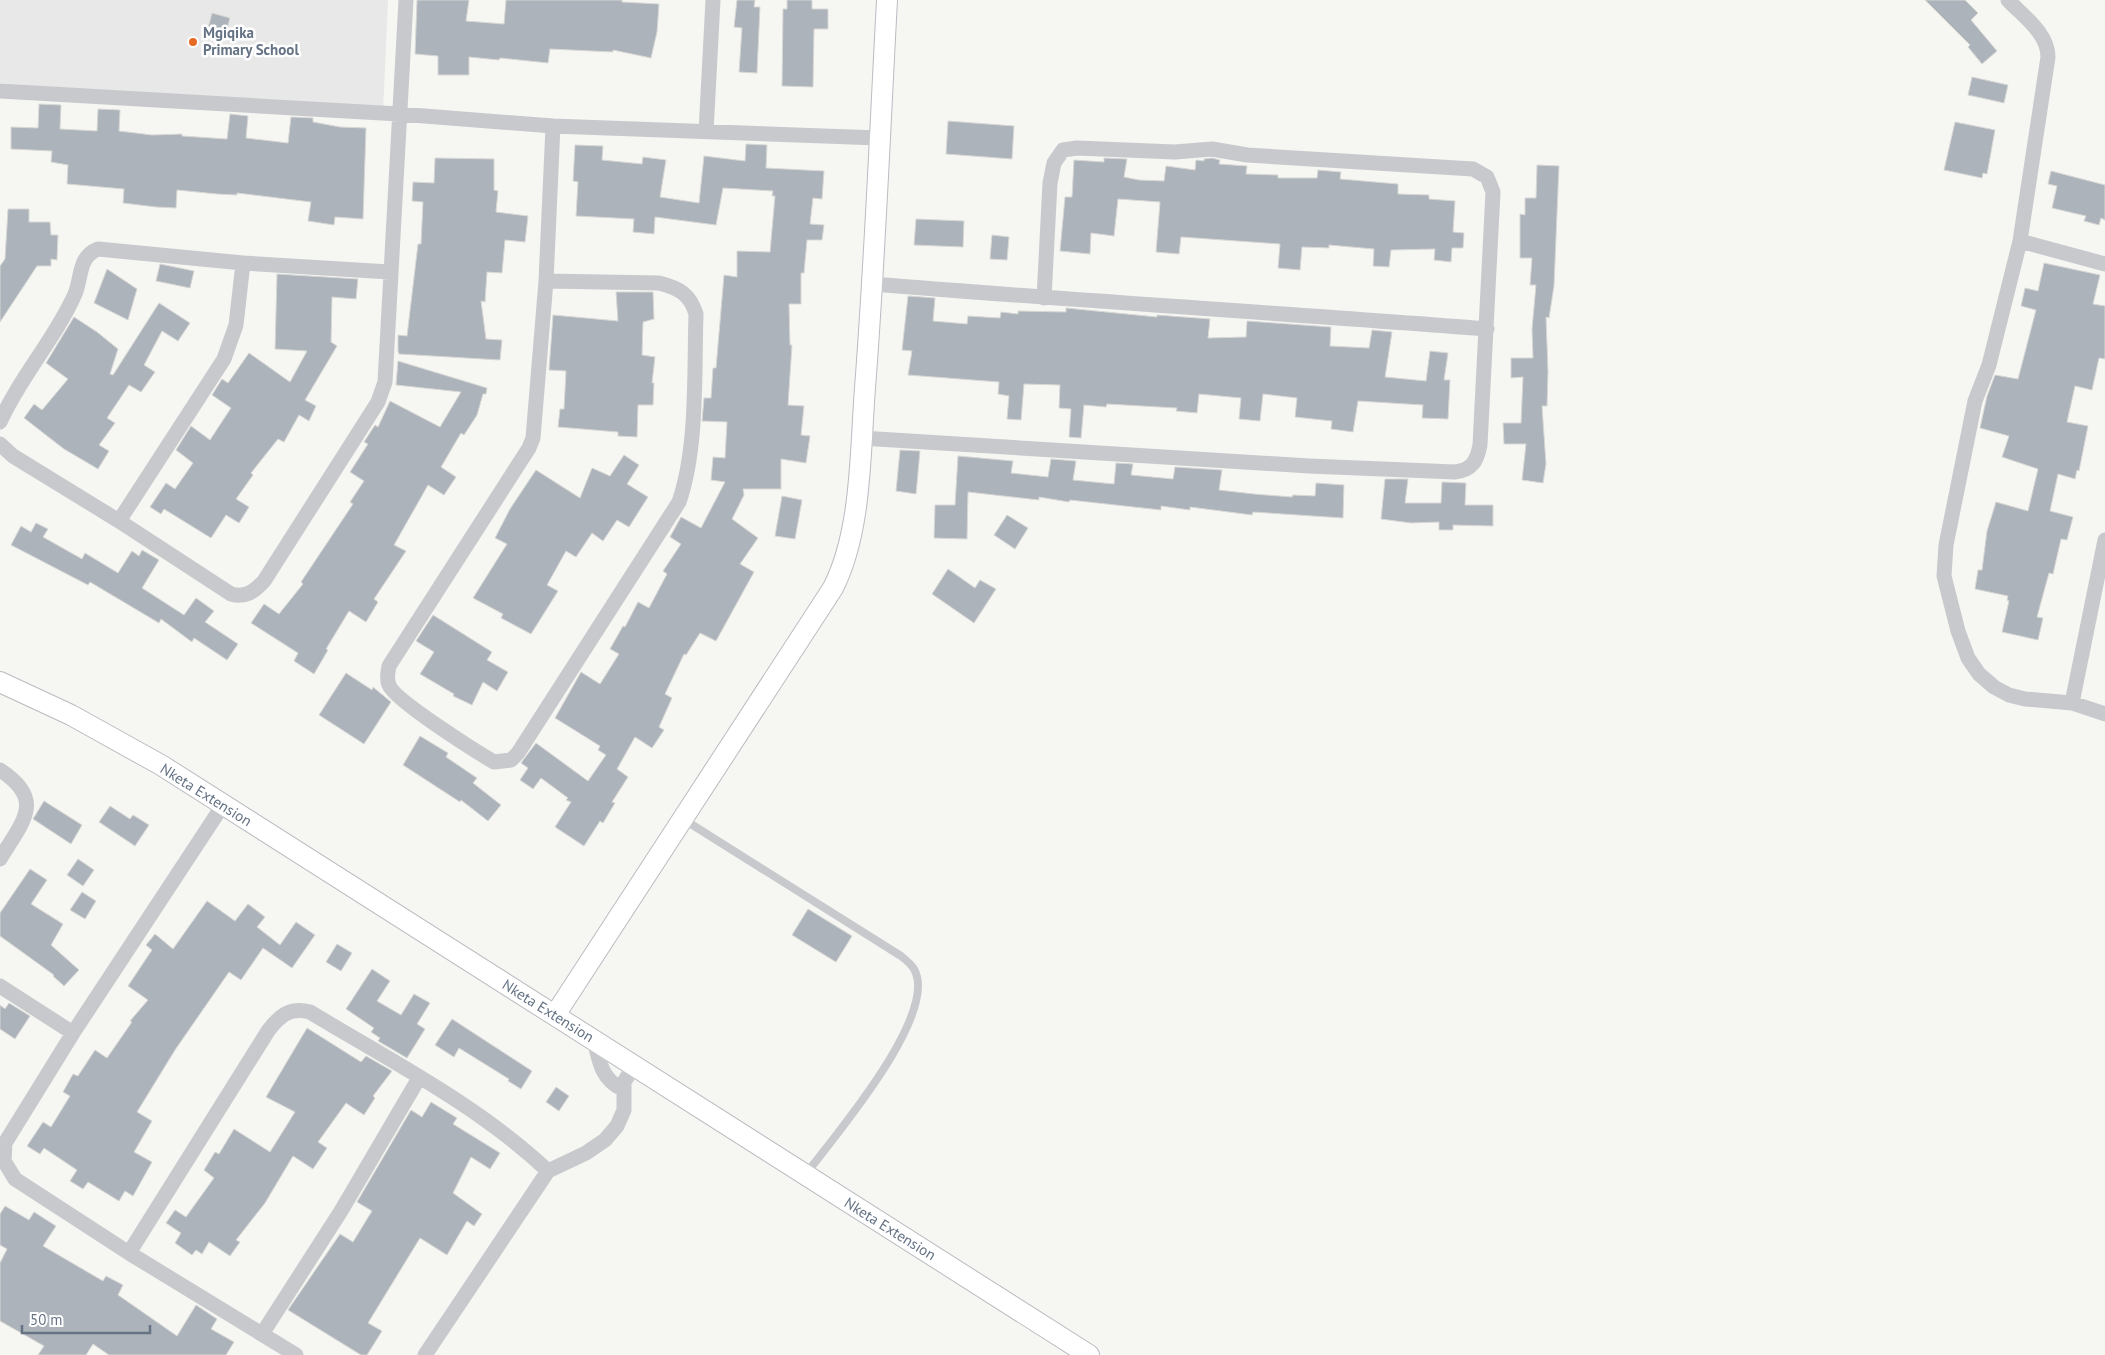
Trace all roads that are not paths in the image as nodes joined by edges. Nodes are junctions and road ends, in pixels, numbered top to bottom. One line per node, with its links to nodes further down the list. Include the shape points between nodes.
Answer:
1 (406, 0): 6 (street)
2 (714, 0): 8 (street)
3 (887, 0): 9 (street)
4 (2008, 0): 10 (street, via 2042,35 2048,50)
5 (0, 91): 6 (street)
6 (399, 114): 7 (street); 13 (street)
7 (553, 126): 8 (street); 14 (street)
8 (706, 132): 9 (street)
9 (879, 138): 15 (street)
10 (2020, 241): 12 (street); 24 (street, via 1991,356 1975,401 1946,545 1944,576 1958,631 1968,658 1979,674 2009,695)
11 (243, 263): 13 (street); 18 (street, via 106,249 89,252 84,258 74,295); 21 (street, via 236,325 224,359)
12 (2105, 264)
13 (390, 272): 21 (street, via 383,392 257,588 244,595 231,594)
14 (546, 281): 14 (street, via 533,438 529,448 389,666 387,675 389,686 402,700 494,762 511,760 518,753 679,502 687,476 694,398 696,314 689,298 674,287 659,283)
15 (873, 284): 16 (street); 19 (street)
16 (1044, 298): 17 (street, via 1240,309); 17 (street, via 1050,182 1054,163 1061,152 1077,148 1175,152 1212,148 1247,155 1473,169 1482,173 1493,192)
17 (1488, 329): 19 (street, via 1480,446 1473,465 1465,471 1309,466)
18 (0, 422)
19 (862, 438): 28 (street, via 853,533 842,571)
20 (0, 444): 21 (street, via 12,456)
21 (119, 521)
22 (2105, 540): 24 (street)
23 (0, 682): 27 (street, Nketa Extension, via 121,742)
24 (2072, 703): 25 (street)
25 (2105, 714)
26 (0, 770): 29 (street, via 21,785 27,796 27,805 19,827)
27 (224, 805): 31 (street, Nketa Extension); 32 (street)
28 (683, 819): 31 (street); 38 (lane, via 901,956 914,969 917,985 914,1010 900,1043 873,1086)
29 (0, 859)
30 (0, 986): 32 (street)
31 (555, 1015): 33 (street, Nketa Extension)
32 (74, 1033): 39 (street, via 5,1144 4,1161 15,1179)
33 (594, 1040): 34 (street, Nketa Extension); 36 (street, via 605,1075)
34 (634, 1066): 36 (street); 38 (street, Nketa Extension)
35 (419, 1078): 37 (street, via 494,1126); 39 (street, via 310,1012 296,1010 282,1014 268,1031); 40 (street, via 341,1210)
36 (622, 1088): 37 (street, via 624,1110 609,1136 586,1153)
37 (548, 1171): 42 (street)
38 (805, 1174): 43 (street, Nketa Extension)
39 (129, 1253): 40 (street)
40 (262, 1334): 41 (street)
41 (296, 1355)
42 (425, 1355)
43 (1089, 1355)

